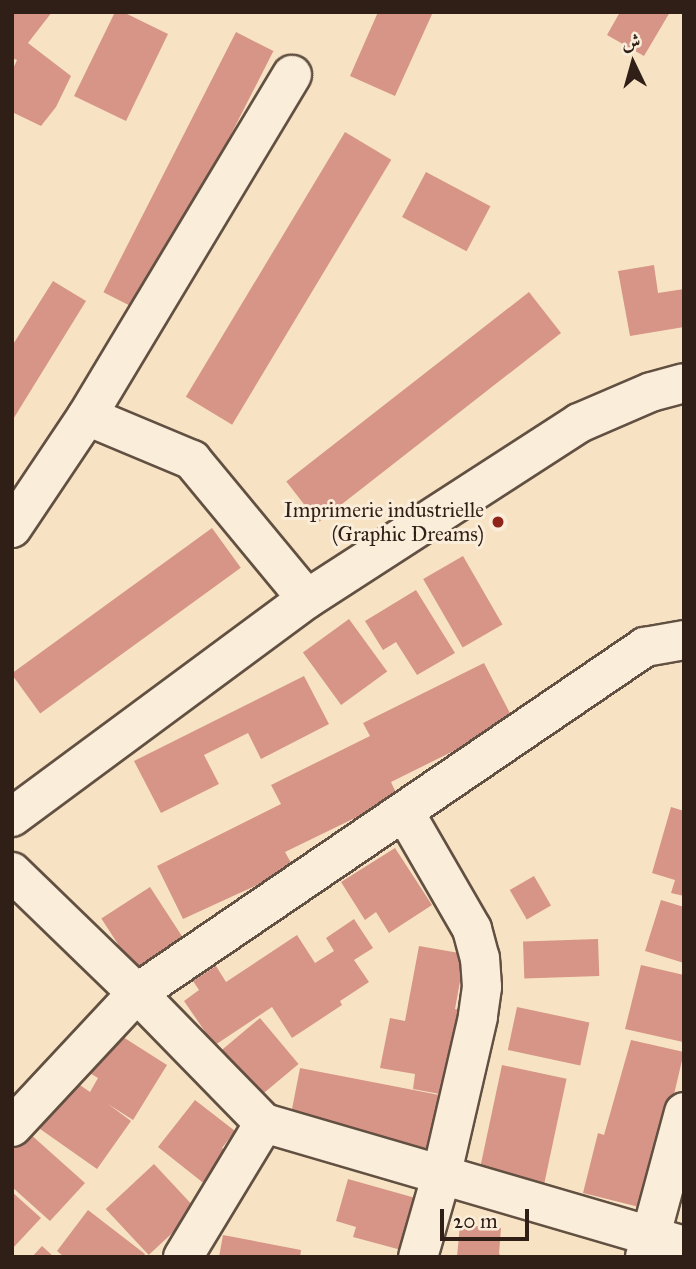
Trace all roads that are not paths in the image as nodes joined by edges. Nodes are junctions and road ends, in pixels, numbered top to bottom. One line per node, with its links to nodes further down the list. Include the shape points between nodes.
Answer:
1 (292, 75): 3 (street)
2 (684, 383): 5 (street, via 579,423)
3 (88, 416): 4 (street); 5 (street, via 192,460)
4 (12, 528)
5 (307, 599): 8 (street)
6 (684, 640): 7 (street, via 645,647)
7 (405, 813): 10 (street); 14 (street, via 459,902 480,958 478,1017)
8 (12, 817)
9 (12, 872): 10 (street)
10 (137, 993): 12 (street); 13 (street)
11 (684, 1112): 15 (street)
12 (264, 1123): 14 (street); 16 (street)
13 (12, 1127)
14 (441, 1177): 15 (street); 17 (street)
15 (660, 1246)
16 (183, 1257)
17 (418, 1257)

